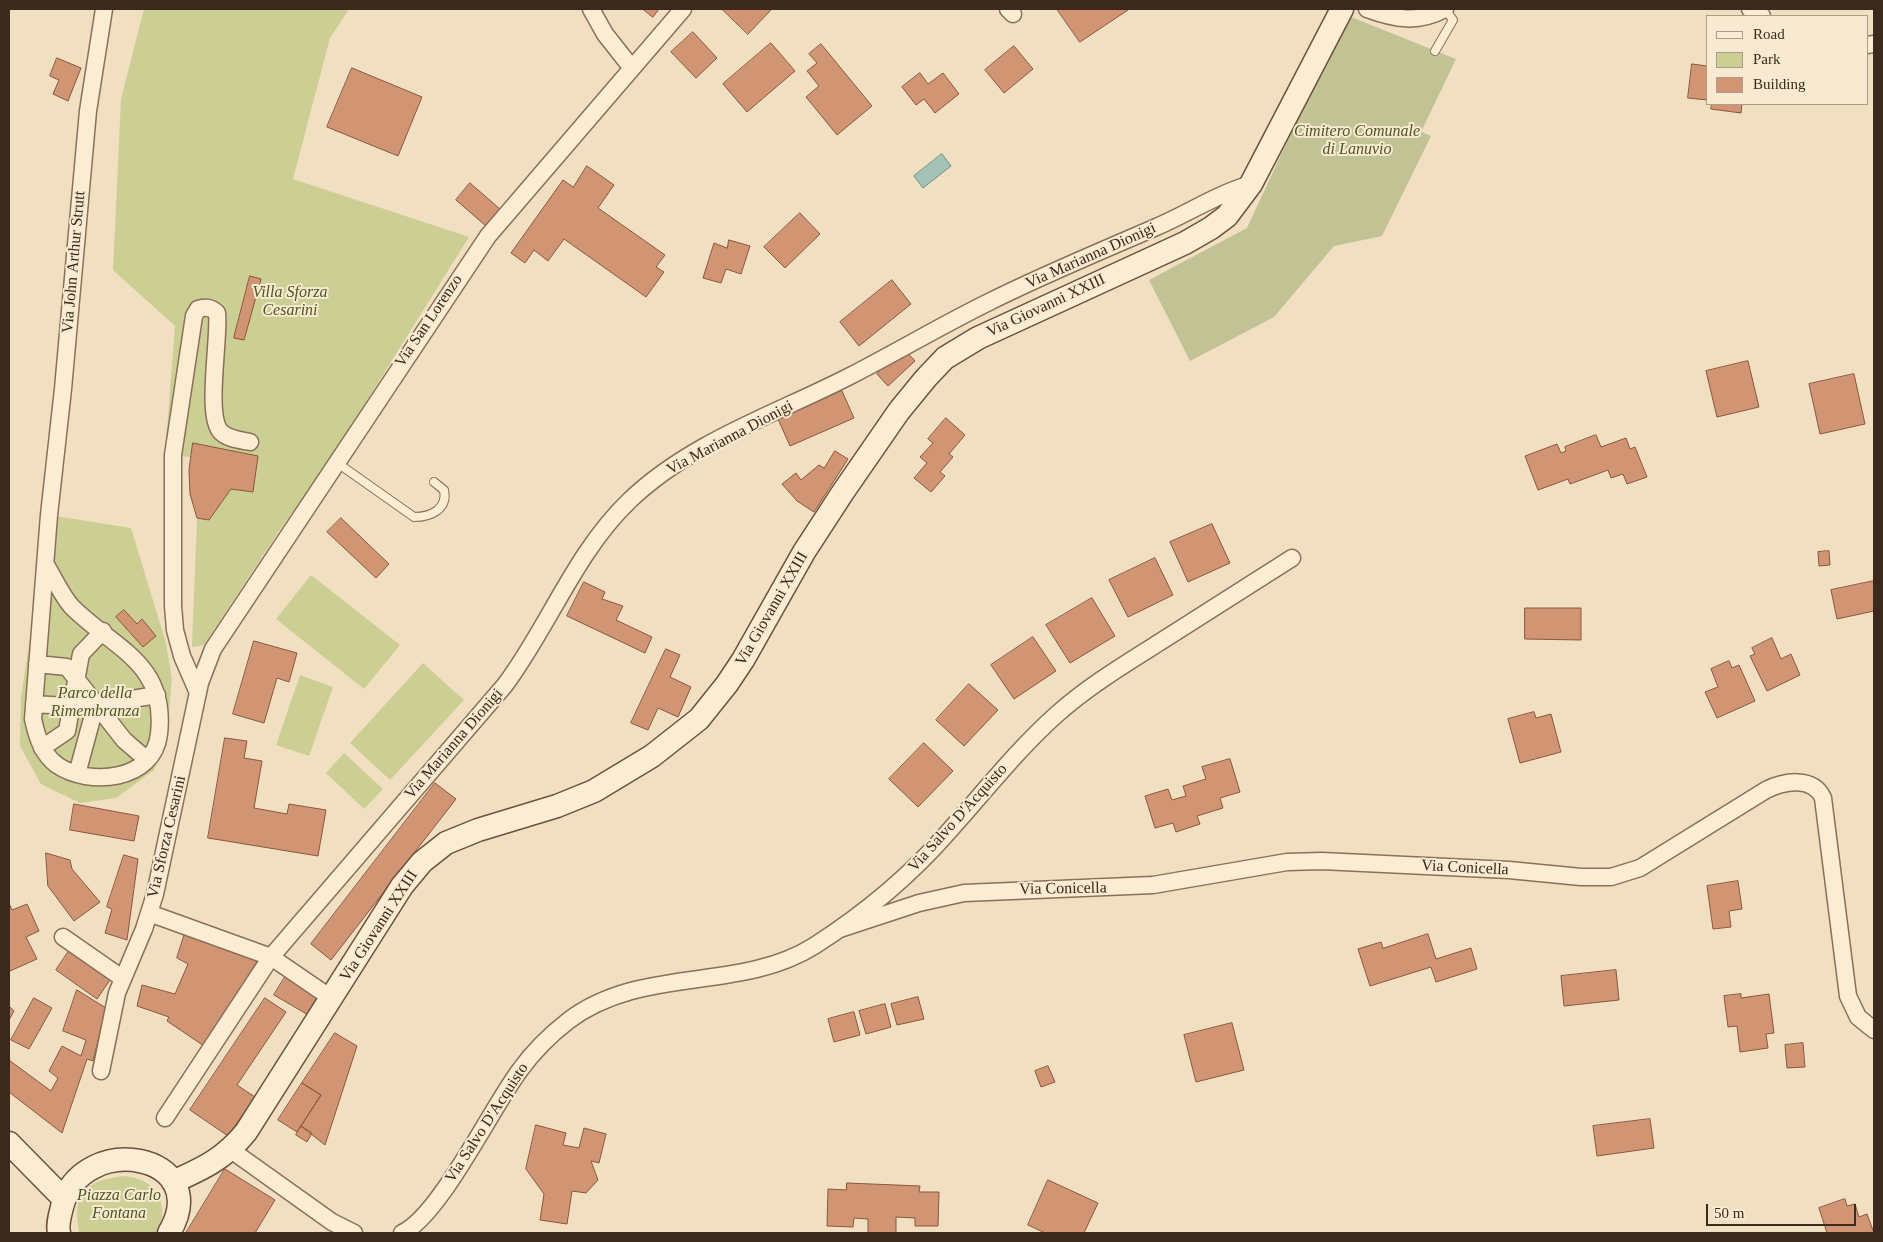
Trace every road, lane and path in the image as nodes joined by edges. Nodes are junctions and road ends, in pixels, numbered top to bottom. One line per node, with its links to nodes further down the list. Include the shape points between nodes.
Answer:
1 (104, 9): 14 (street, Via John Arthur Strutt, via 88,111)
2 (591, 9): 8 (street, via 605,34)
3 (683, 9): 8 (street, Via San Lorenzo)
4 (1342, 9): 9 (street, Via Giovanni XXIII)
5 (1366, 9): 6 (street, via 1413,19)
6 (1445, 9): 7 (lane, via 1453,20)
7 (1435, 51)
8 (631, 67): 11 (street, Via San Lorenzo, via 488,236)
9 (1251, 184): 30 (street, Via Marianna Dionigi, via 989,302 720,440 660,475 628,502 602,532 528,652 497,695); 32 (street, Via Giovanni XXIII, via 1226,216 1202,234 978,338 941,362 899,411 843,492 743,660 699,719 652,756 594,791 544,811 469,833 433,852 402,886)
10 (250, 442): 19 (street, via 230,438 216,425 217,313 205,307 194,316 173,455 175,630 184,664)
11 (336, 462): 12 (lane, via 414,517 424,517 442,507 446,498 444,490); 16 (street, Via San Lorenzo)
12 (434, 482)
13 (1292, 558): 28 (street, Via Salvo D'Acquisto, via 1134,658 1063,708 1010,759 919,863)
14 (46, 564): 15 (street, via 71,606); 17 (street, Via John Arthur Strutt)
15 (103, 631): 18 (street, via 81,654); 20 (street, via 140,663 150,676)
16 (208, 658): 19 (street, Via Sforza Cesarini)
17 (37, 664): 18 (street, via 67,667); 21 (street, Via John Arthur Strutt)
18 (77, 680): 22 (street); 23 (street)
19 (198, 693): 27 (street, Via Sforza Cesarini)
20 (156, 695): 22 (street); 25 (street, via 159,735 155,748)
21 (34, 704): 23 (street); 24 (street, Via John Arthur Strutt, via 33,719)
22 (96, 704): 23 (street); 25 (street, via 124,740); 26 (street)
23 (72, 707): 24 (street, via 67,731)
24 (42, 748): 26 (street, via 56,764)
25 (146, 759): 26 (street, via 125,774 87,777)
26 (77, 774)
27 (149, 913): 30 (street); 31 (street, Via Sforza Cesarini)
28 (840, 929): 33 (street, Via Conicella, via 930,900 973,892 1153,885 1287,862 1322,861 1611,877 1640,868 1766,790 1787,783 1800,783 1812,786 1823,798 1848,996 1858,1017); 43 (street, Via Salvo D'Acquisto, via 801,953 773,965 630,990 579,1013 546,1040 521,1069 438,1199 419,1222)
29 (63, 937): 31 (street)
30 (271, 957): 32 (street); 35 (street, Via Marianna Dionigi)
31 (122, 978): 34 (street, Via Sforza Cesarini)
32 (332, 998): 37 (street, Via Giovanni XXIII, via 255,1120)
33 (1874, 1030)
34 (101, 1070)
35 (165, 1118)
36 (9, 1143): 39 (street)
37 (231, 1150): 38 (street, Via Giovanni XXIII); 42 (street, via 332,1222)
38 (173, 1182): 39 (street, via 163,1170 147,1162 114,1160 81,1175 70,1185); 41 (street, via 180,1203 177,1218)
39 (64, 1199): 40 (street)
40 (59, 1233)
41 (168, 1233)
42 (354, 1233)
43 (402, 1233)

